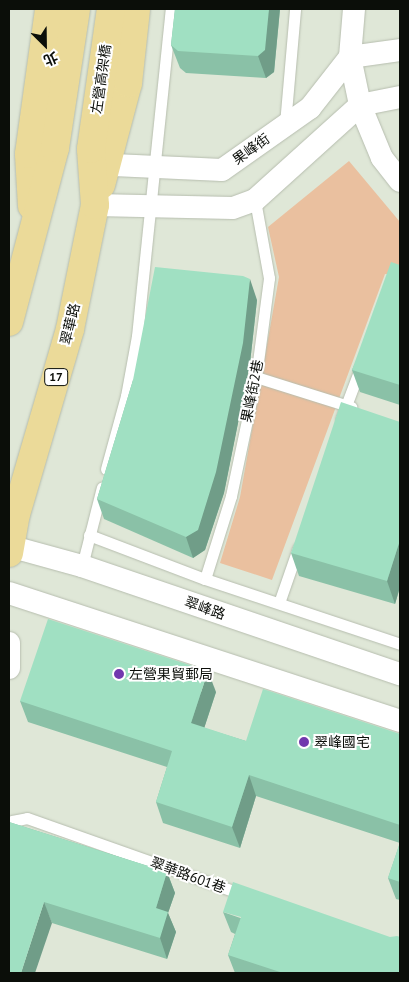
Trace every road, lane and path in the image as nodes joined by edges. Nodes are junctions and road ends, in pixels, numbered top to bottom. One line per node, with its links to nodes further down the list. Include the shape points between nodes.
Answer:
1 (49, 9): 19 (main road, via 29,154)
2 (76, 9): 19 (main road, via 55,148)
3 (111, 9): 13 (main road, 左營高架橋)
4 (136, 9): 13 (main road, via 128,83)
5 (171, 9): 14 (lane)
6 (295, 9): 12 (lane)
7 (354, 9): 9 (street)
8 (400, 50): 9 (street)
9 (350, 57): 11 (street); 12 (street, 果峰街, via 310,108)
10 (400, 97): 11 (street)
11 (360, 105): 15 (street, via 382,158); 16 (street)
12 (286, 124): 14 (street, 果峰街, via 222,170)
13 (96, 160): 14 (street, 果峰街); 18 (main road, 翠華路)
14 (156, 168): 17 (lane)
15 (400, 181)
16 (255, 200): 17 (street, via 233,208); 22 (lane, 果峰街2巷, via 269,278)
17 (152, 204): 18 (street); 26 (lane, via 137,336 126,396)
18 (95, 205): 28 (main road, 翠華路 / 17, via 70,329 16,514)
19 (33, 229): 20 (main road)
20 (9, 322)
21 (366, 351): 23 (lane)
22 (256, 377): 23 (lane); 30 (lane, 果峰街2巷, via 231,496)
23 (346, 405): 24 (lane); 25 (lane)
24 (364, 411)
25 (336, 433)
26 (89, 534): 29 (lane); 30 (lane)
27 (301, 537): 32 (lane)
28 (9, 549): 29 (street, 翠峰路)
29 (82, 566): 36 (street, 翠峰路)
30 (205, 579): 32 (lane)
31 (9, 593): 37 (street)
32 (279, 603): 33 (lane)
33 (399, 642)
34 (9, 643): 35 (street)
35 (9, 668)
36 (400, 674)
37 (400, 721)
38 (9, 830): 39 (lane, 翠華路601巷, via 12,822 28,818)
39 (260, 901)

